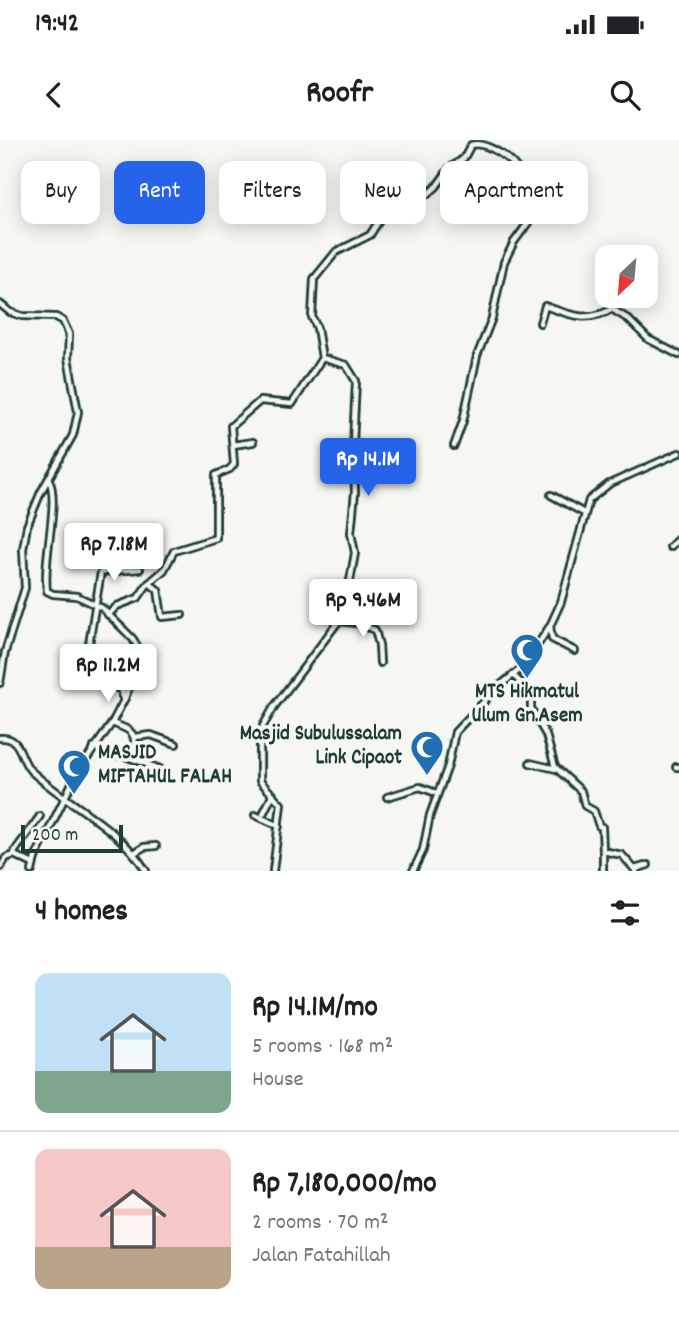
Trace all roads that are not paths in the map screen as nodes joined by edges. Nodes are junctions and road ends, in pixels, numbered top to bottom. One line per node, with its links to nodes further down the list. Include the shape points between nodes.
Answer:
1 (475, 141): 5 (street, via 428,194 393,205 370,235 336,252 314,279 312,317); 8 (street, via 495,147 518,171 521,186 539,190 528,223 504,262)
2 (0, 304): 10 (street, via 22,316 59,318 69,334 68,358 78,418)
3 (540, 324): 4 (street, via 545,306 560,313 597,317 612,309 649,339)
4 (679, 355)
5 (322, 358): 7 (street, via 292,404 260,401 232,424); 20 (street, via 346,365 356,381 355,553)
6 (253, 442): 7 (street)
7 (233, 445): 16 (street, via 232,468 216,474 216,538 174,551 164,570)
8 (454, 446)
9 (679, 453): 12 (street, via 609,484 589,500)
10 (49, 480): 17 (street, via 54,493 48,593 77,596); 26 (street, via 25,534 25,588)
11 (551, 495): 12 (street)
12 (584, 513): 21 (street, via 561,602)
13 (679, 538): 14 (street)
14 (670, 547)
15 (140, 569): 17 (street, via 101,572)
16 (149, 583): 18 (street, via 138,598); 19 (street, via 158,592 162,617)
17 (97, 607): 18 (street); 22 (street)
18 (108, 615): 28 (street, via 137,644)
19 (182, 615)
20 (338, 621): 24 (street, via 374,630); 39 (street, via 262,729 260,781)
21 (550, 626): 23 (street, via 551,639); 25 (street)
22 (88, 650)
23 (575, 651)
24 (380, 663)
25 (513, 675): 37 (street, via 531,693 531,709 546,735); 38 (street, via 455,732)
26 (0, 683)
27 (115, 687): 28 (street)
28 (125, 698): 29 (street)
29 (113, 723): 30 (street); 34 (street)
30 (135, 737): 32 (street); 33 (street, via 151,736)
31 (0, 738): 41 (street, via 15,742 28,768)
32 (134, 744)
33 (176, 744)
34 (94, 747): 36 (street); 41 (street)
35 (530, 763): 37 (street)
36 (160, 769)
37 (557, 770): 47 (street, via 581,791 585,806 594,811 603,827)
38 (436, 793): 40 (street, via 420,788); 57 (street, via 423,850)
39 (273, 794): 42 (street); 45 (street, via 281,804)
40 (387, 797)
41 (65, 799): 48 (street); 50 (street)
42 (263, 814)
43 (255, 815): 45 (street)
44 (40, 816): 49 (street)
45 (279, 826): 56 (street)
46 (156, 846): 48 (street)
47 (603, 850): 53 (street, via 622,855); 58 (street)
48 (134, 853): 55 (street)
49 (15, 855): 50 (street); 52 (street)
50 (33, 864): 54 (street)
51 (648, 865): 53 (street)
52 (1, 867)
53 (636, 870)
54 (32, 871)
55 (146, 871)
56 (273, 871)
57 (413, 871)
58 (603, 871)

